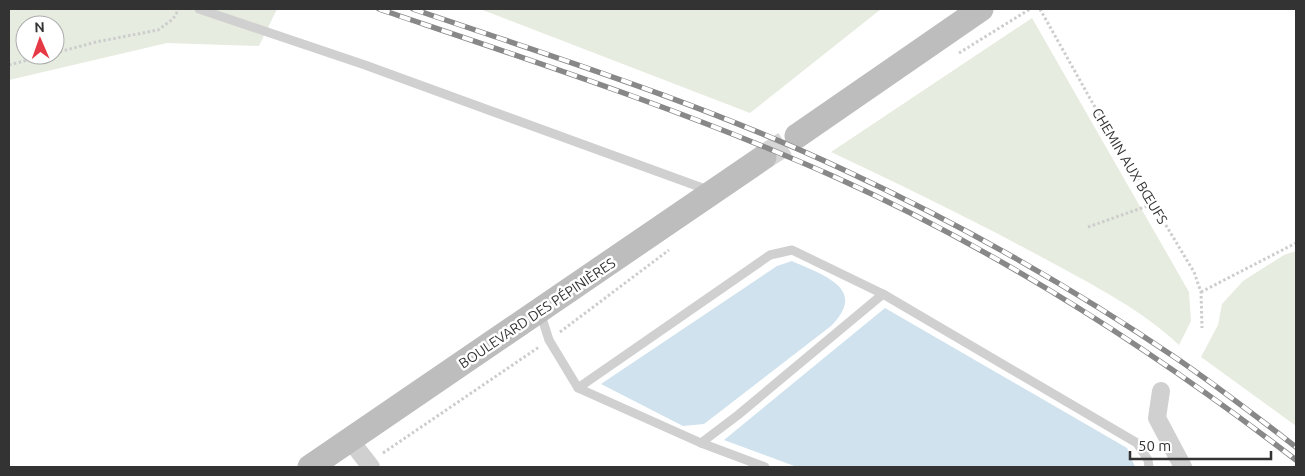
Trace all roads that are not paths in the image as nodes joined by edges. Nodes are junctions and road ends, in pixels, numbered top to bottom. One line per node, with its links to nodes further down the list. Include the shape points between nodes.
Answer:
1 (199, 9): 5 (lane, via 365,65)
2 (981, 9): 3 (main road)
3 (797, 136)
4 (764, 157): 5 (main road, BOULEVARD DES PÉPINIÈRES)
5 (713, 192): 7 (main road, BOULEVARD DES PÉPINIÈRES)
6 (883, 294): 8 (lane, via 792,250 770,255); 11 (lane); 15 (lane, via 1137,443)
7 (540, 312): 8 (lane, via 549,340); 10 (main road, BOULEVARD DES PÉPINIÈRES)
8 (578, 388): 11 (lane)
9 (1161, 391): 16 (street, via 1157,418)
10 (350, 440): 12 (street); 13 (main road, BOULEVARD DES PÉPINIÈRES)
11 (701, 443): 14 (lane)
12 (369, 465)
13 (310, 467)
14 (765, 467)
15 (1149, 467)
16 (1183, 467)

